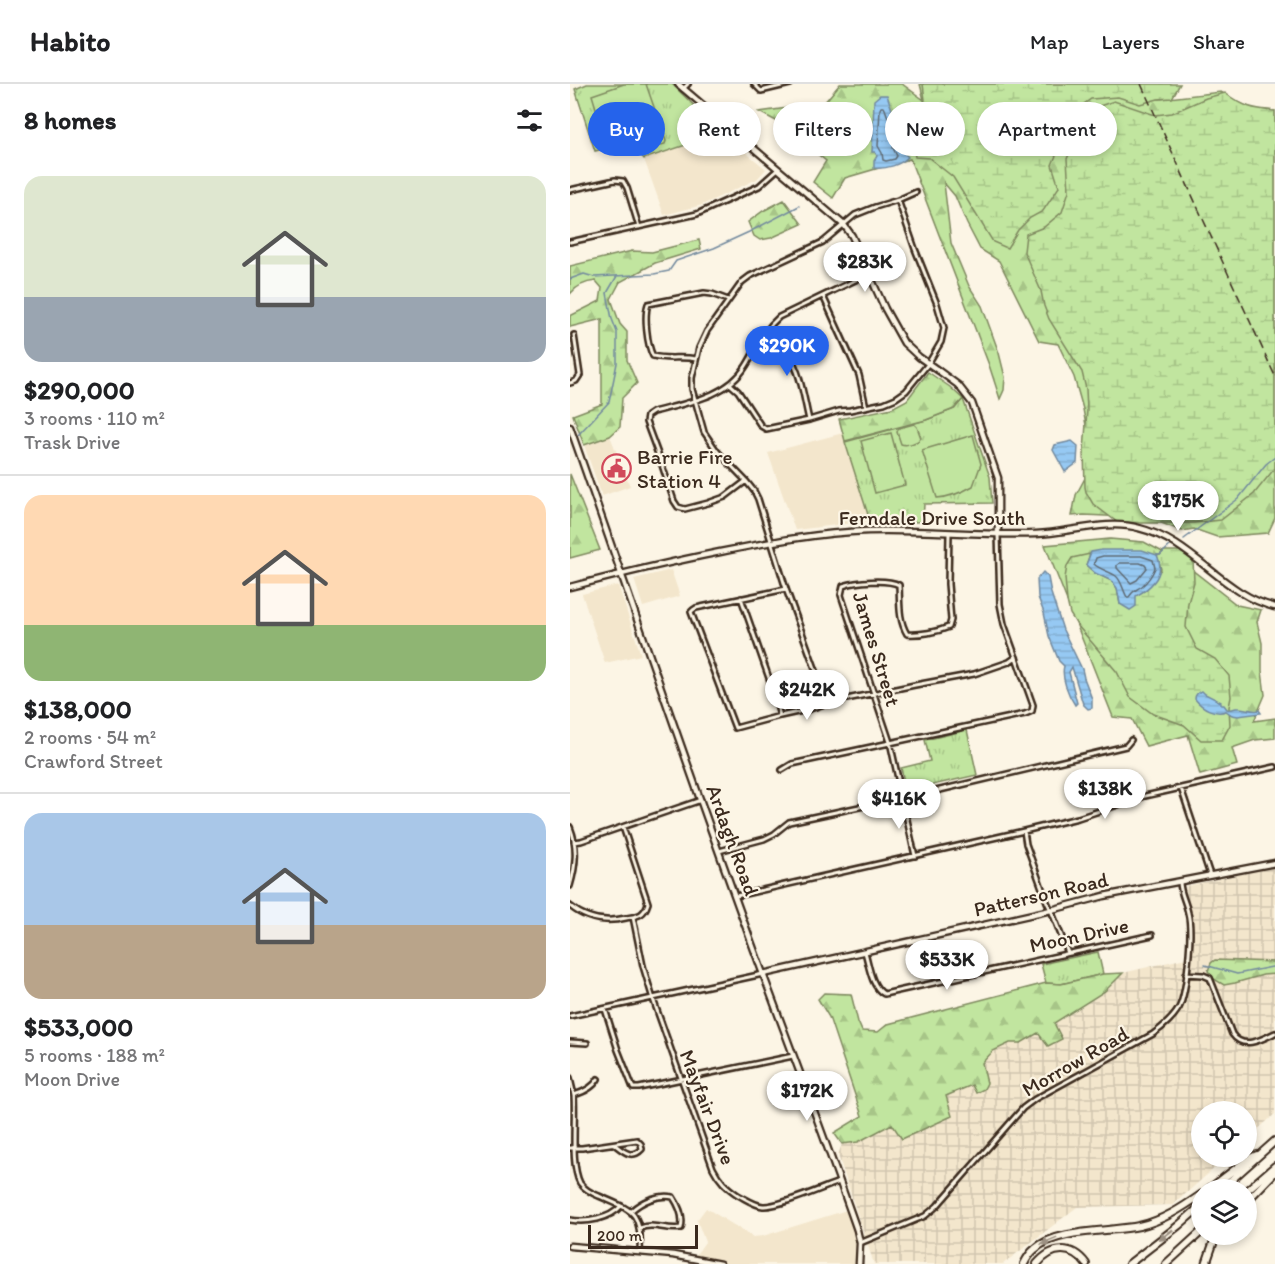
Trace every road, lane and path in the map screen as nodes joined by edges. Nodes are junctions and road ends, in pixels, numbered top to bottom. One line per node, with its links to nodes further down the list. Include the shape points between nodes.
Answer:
1 (678, 84): 5 (street)
2 (688, 84): 5 (street)
3 (754, 84): 4 (street, via 761,91)
4 (790, 84)
5 (683, 89): 6 (street)
6 (778, 170): 10 (street); 11 (street, via 759,186 697,214)
7 (570, 190): 11 (street, via 623,181)
8 (916, 192): 9 (street)
9 (898, 201): 10 (street, via 855,215); 19 (street, via 944,328)
10 (844, 225): 13 (street); 15 (street, via 823,242 750,276)
11 (639, 227): 12 (street)
12 (570, 242)
13 (868, 274): 14 (street); 19 (street, via 904,343)
14 (823, 296): 17 (street, via 779,317); 23 (street, via 859,375)
15 (729, 300): 18 (street, via 706,331); 18 (street, via 704,293 648,304 653,356)
16 (574, 334): 20 (street, via 580,375)
17 (763, 334): 21 (street, via 745,367); 24 (street, via 780,345 795,366)
18 (696, 359): 22 (street, via 692,389)
19 (928, 364): 23 (street, via 896,398); 28 (street, via 958,385 976,412 998,478)
20 (570, 383)
21 (730, 384): 22 (street); 24 (street, via 766,429)
22 (696, 400): 26 (street, via 704,432); 26 (street, via 647,416 674,501 685,509 708,503 725,497)
23 (866, 407): 24 (street)
24 (809, 420)
25 (570, 427): 30 (street, Ardagh Road)
26 (746, 481): 29 (street, via 758,499)
27 (949, 532): 28 (street, Ferndale Drive South); 29 (street, Ferndale Drive South, via 867,531); 36 (street, James Street, via 949,627 907,634 900,615 899,585 893,582 843,586 841,595)
28 (998, 534): 34 (street, Ferndale Drive South, via 1110,525 1139,528 1163,536 1241,593); 35 (street, via 1000,604)
29 (772, 541): 30 (street, Ferndale Drive South); 32 (street)
30 (620, 573): 31 (street, Ferndale Drive South); 45 (street, Ardagh Road)
31 (570, 587)
32 (786, 589): 33 (street); 37 (street)
33 (741, 598): 38 (street); 38 (street, via 696,608 691,617 735,728)
34 (1275, 607)
35 (1016, 657): 36 (street, via 974,674); 40 (street, via 1032,711)
36 (875, 694): 37 (street); 40 (street, James Street)
37 (827, 703): 38 (street)
38 (780, 716)
39 (1131, 740): 44 (street, via 1126,746)
40 (890, 742): 42 (street, via 792,764); 44 (street, James Street)
41 (1275, 767): 43 (street)
42 (782, 770)
43 (1181, 788): 48 (street); 53 (street)
44 (903, 799): 50 (street, via 789,822 763,840); 51 (street, James Street)
45 (701, 800): 47 (street); 50 (street, Ardagh Road)
46 (570, 827): 49 (street)
47 (623, 827): 49 (street); 59 (street, via 648,903 646,911)
48 (1024, 831): 51 (street); 58 (street)
49 (574, 842): 55 (street, via 575,869)
50 (719, 850): 56 (street, Ardagh Road)
51 (915, 856): 56 (street)
52 (1275, 863): 53 (street, Patterson Road)
53 (1210, 876): 54 (street, Patterson Road)
54 (1180, 881): 58 (street, Patterson Road); 64 (street, Morrow Road, via 1190,925)
55 (570, 886)
56 (736, 896): 63 (street, Ardagh Road)
57 (570, 906): 59 (street, via 603,921)
58 (1051, 910): 61 (street, Patterson Road); 62 (street)
59 (633, 917): 65 (street, Mayfair Drive)
60 (1152, 935): 62 (street, Moon Drive)
61 (865, 952): 62 (street, Moon Drive, via 878,990 884,994); 63 (street, Patterson Road)
62 (1068, 953)
63 (763, 974): 65 (street, Patterson Road); 71 (street, Ardagh Road)
64 (1186, 974): 68 (street, via 1210,978 1237,1040 1250,1043); 94 (street, Morrow Road, via 1179,1007 1162,1028 1035,1099 937,1206)
65 (653, 999): 66 (street, Patterson Road); 74 (street, Mayfair Drive)
66 (605, 1009): 67 (street, Patterson Road); 74 (street, via 633,1088)
67 (570, 1016)
68 (1275, 1034)
69 (570, 1042): 70 (street)
70 (587, 1043)
71 (794, 1055): 74 (street); 84 (street, Ardagh Road)
72 (570, 1078): 75 (street)
73 (598, 1079): 75 (street, via 584,1092)
74 (682, 1079): 84 (street, Mayfair Drive, via 713,1168 727,1188 763,1206)
75 (574, 1095): 78 (street)
76 (1275, 1141): 79 (highway)
77 (614, 1144): 77 (street, via 626,1154 633,1155 642,1149 637,1140); 78 (street)
78 (572, 1148): 88 (street, via 574,1171 581,1185)
79 (1261, 1154): 82 (highway); 83 (highway)
80 (1275, 1166): 85 (highway)
81 (1275, 1172): 86 (highway)
82 (1222, 1179)
83 (1233, 1179)
84 (840, 1182): 94 (street, Ardagh Road)
85 (1257, 1182)
86 (1257, 1191)
87 (1191, 1201): 100 (highway, one-way to 100, via 1173,1213 1140,1225 1053,1238 1034,1250)
88 (621, 1206): 89 (street); 91 (street, via 609,1216 581,1222)
89 (631, 1211): 92 (street); 92 (street, via 641,1202 667,1196 673,1197 680,1208 681,1228)
90 (1191, 1215): 103 (highway, one-way to 103)
91 (570, 1220)
92 (640, 1228): 97 (street)
93 (1191, 1241): 104 (highway)
94 (860, 1243): 99 (street, Ardagh Road)
95 (1213, 1245): 105 (highway)
96 (570, 1246): 97 (street)
97 (640, 1252): 98 (street)
98 (720, 1264)
99 (860, 1264)
100 (1024, 1264)
101 (1037, 1264): 102 (highway, via 1044,1256 1064,1250)
102 (1086, 1264)
103 (1129, 1264)
104 (1166, 1264)
105 (1206, 1264)

